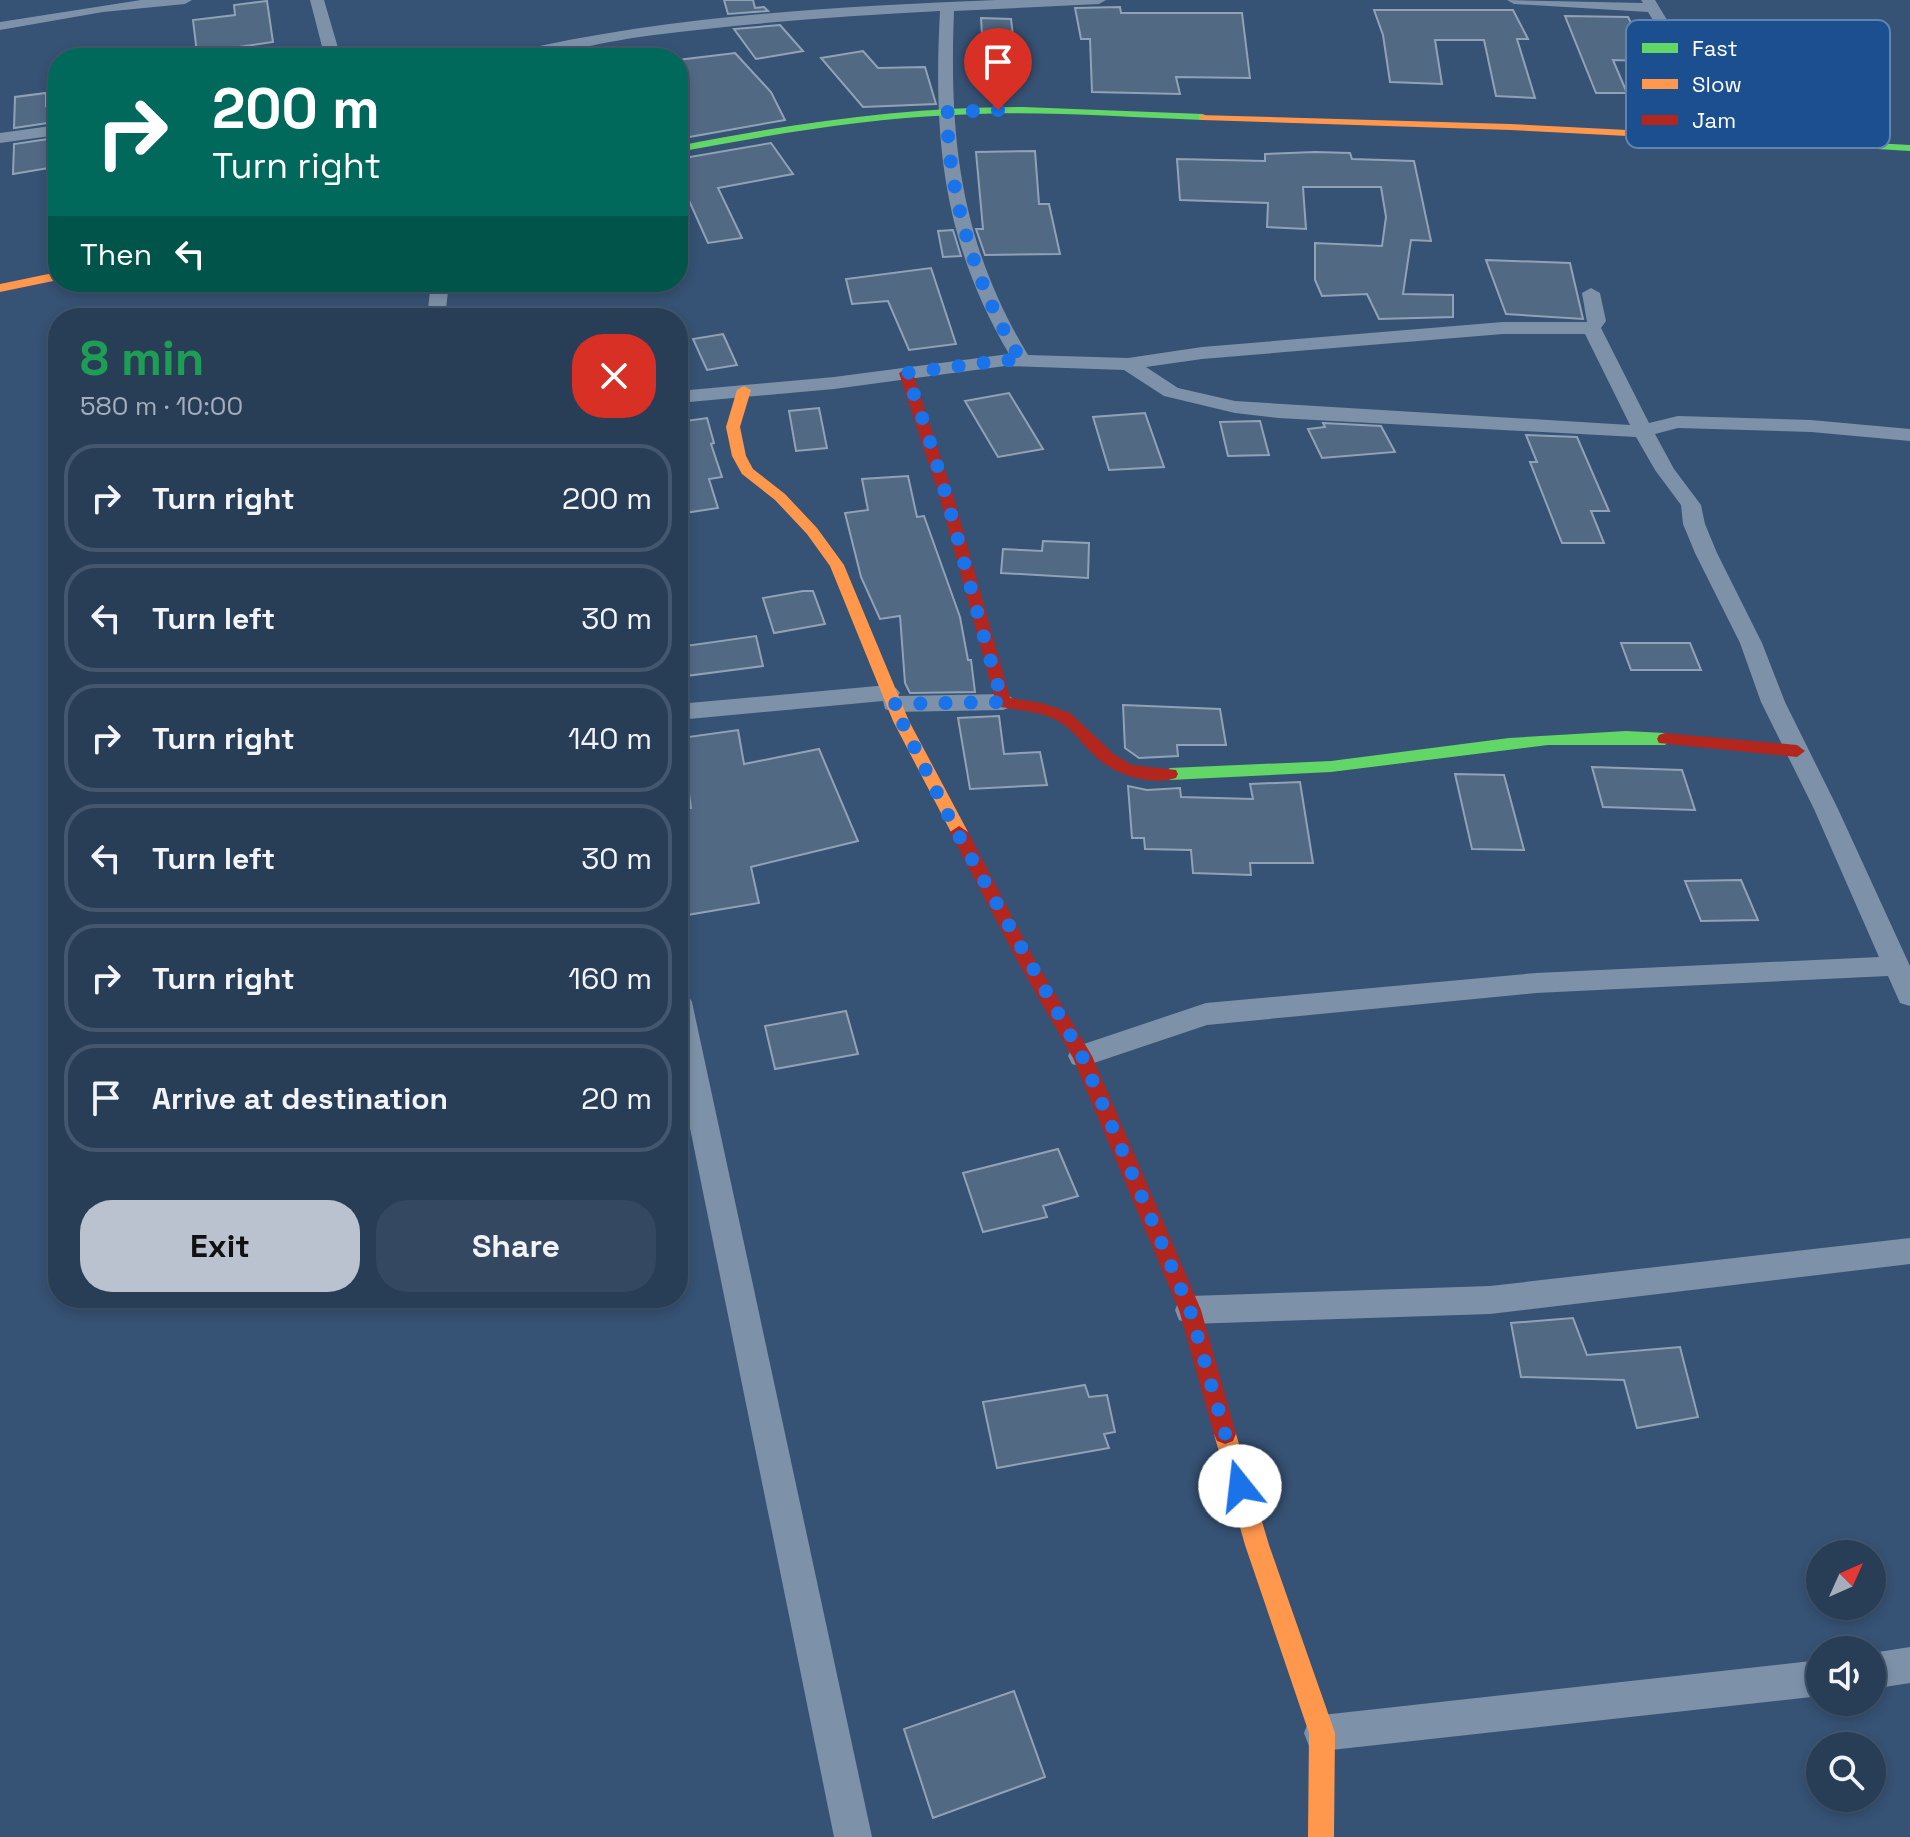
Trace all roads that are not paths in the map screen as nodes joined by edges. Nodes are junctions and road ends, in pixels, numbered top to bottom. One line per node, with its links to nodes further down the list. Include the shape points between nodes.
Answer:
1 (185, 0): 8 (street)
2 (317, 0): 9 (street)
3 (1099, 0): 7 (street)
4 (1514, 0): 6 (street)
5 (880, 4): 7 (street); 10 (street, via 651,30)
6 (1651, 4)
7 (947, 8): 11 (street)
8 (0, 26)
9 (330, 48)
10 (557, 48)
11 (947, 112): 13 (street, via 1231,116); 15 (street); 22 (street, via 952,179 975,258 997,319)
12 (48, 131): 14 (street)
13 (1626, 135)
14 (0, 138)
15 (688, 147)
16 (1890, 147): 17 (street)
17 (1910, 148)
18 (48, 278): 19 (street)
19 (0, 288)
20 (1591, 293): 21 (street, via 1597,321)
21 (1592, 328): 23 (street, via 1503,328); 27 (street)
22 (1022, 361): 23 (street); 24 (street)
23 (1128, 364): 27 (street, via 1171,392 1235,407)
24 (906, 373): 25 (street); 30 (street, via 932,440)
25 (744, 390): 26 (street); 29 (street, via 733,427 739,456 747,471 780,497 837,565)
26 (688, 396)
27 (1643, 431): 28 (street, via 1678,422); 32 (street, via 1691,505 1706,553)
28 (1910, 435)
29 (891, 698): 30 (street); 31 (street); 36 (street, via 954,827)
30 (1003, 702): 32 (street, via 1064,717 1128,772 1147,775 1351,764 1465,747 1621,735)
31 (688, 711)
32 (1797, 751): 33 (street)
33 (1895, 966): 34 (street); 36 (street, via 1536,983 1206,1014)
34 (1910, 996)
35 (688, 1050): 43 (street)
36 (1082, 1056): 38 (street)
37 (1910, 1251): 38 (street, via 1490,1300)
38 (1190, 1310): 42 (street, via 1257,1545)
39 (1910, 1665): 40 (street)
40 (1886, 1669)
41 (1806, 1680): 42 (street)
42 (1322, 1733): 44 (street)
43 (853, 1837)
44 (1321, 1837)

